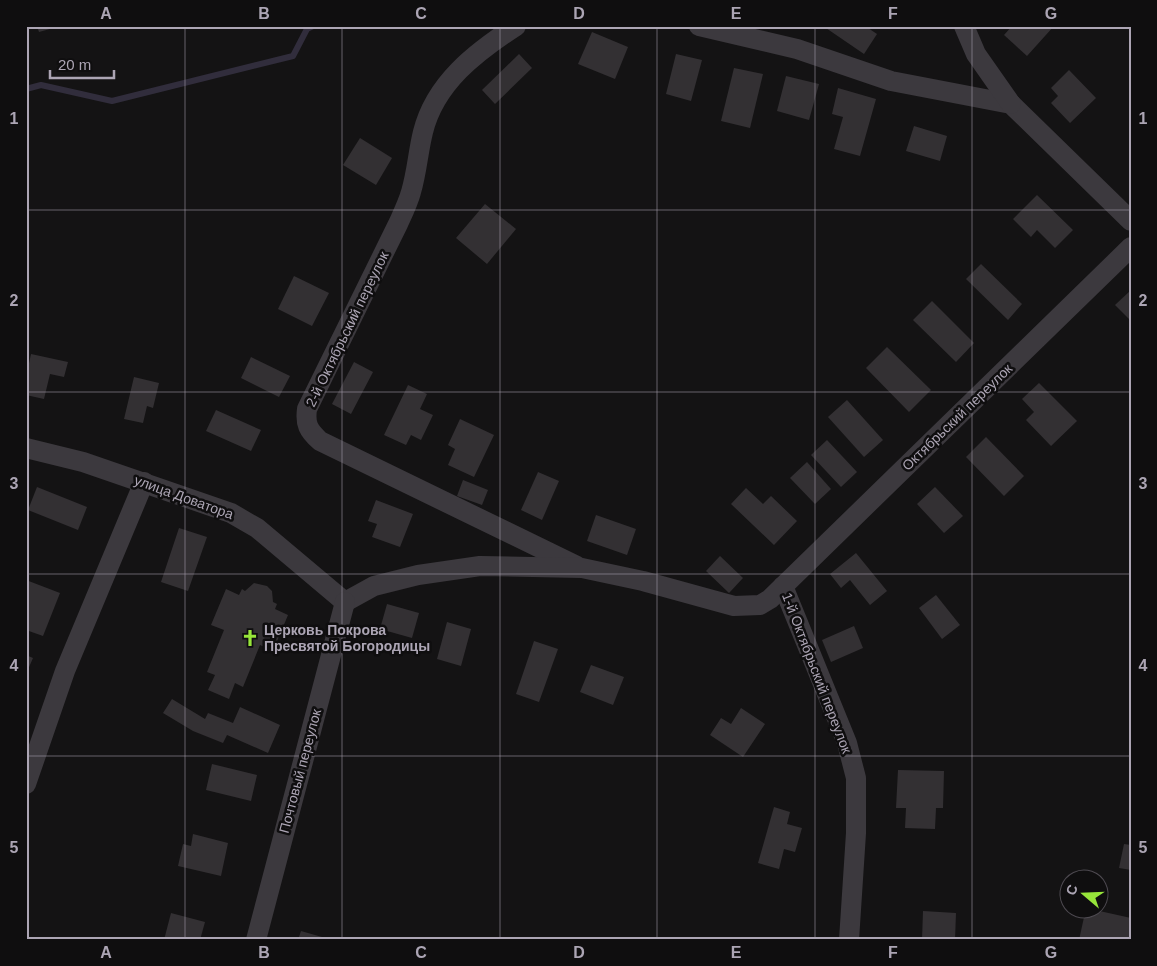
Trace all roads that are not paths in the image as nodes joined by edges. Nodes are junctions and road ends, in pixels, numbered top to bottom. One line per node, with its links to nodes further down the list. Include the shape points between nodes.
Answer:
1 (516, 26): 9 (street, 2-й Октябрьский переулок, via 469,59 431,108 402,216 305,421 309,431 320,441)
2 (699, 26): 4 (street, via 797,49 891,81)
3 (964, 26): 4 (street, via 976,54)
4 (1011, 104): 5 (street)
5 (1131, 222)
6 (1131, 248): 10 (street, Октябрьский переулок)
7 (26, 448): 8 (street, улица Доватора)
8 (144, 482): 11 (street, улица Доватора, via 231,513 257,528); 12 (street, via 65,671)
9 (582, 568): 10 (street, Октябрьский переулок, via 734,606 760,605); 11 (street, via 480,566 374,586)
10 (783, 586): 14 (street, 1-й Октябрьский переулок, via 847,743 856,778)
11 (345, 602): 13 (street, Почтовый переулок)
12 (26, 784)
13 (256, 940)
14 (849, 940)

